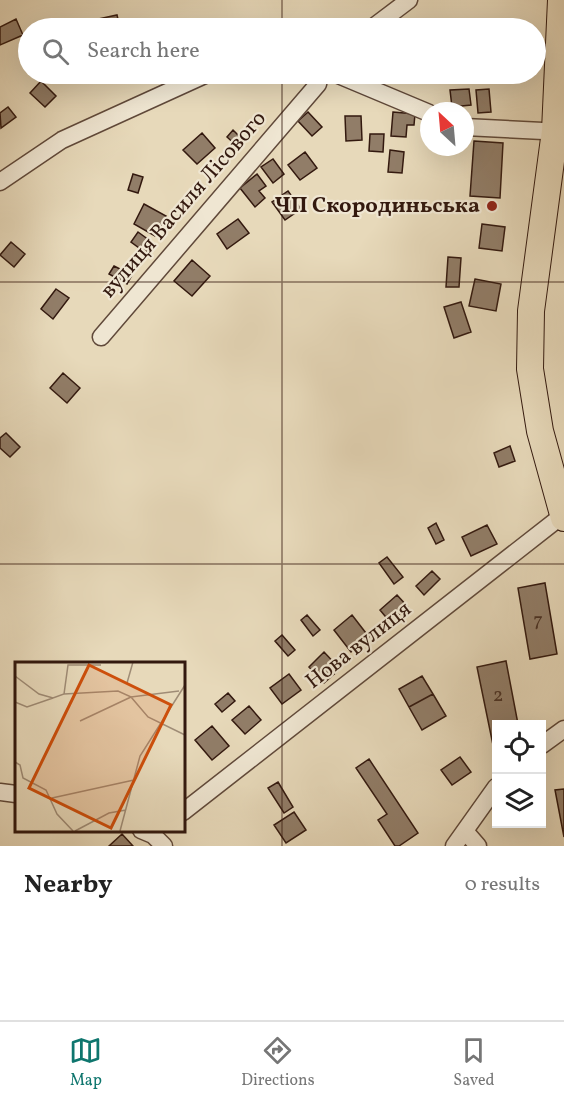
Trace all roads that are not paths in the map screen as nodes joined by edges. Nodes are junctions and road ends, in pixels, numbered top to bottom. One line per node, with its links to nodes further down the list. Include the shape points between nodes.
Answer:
1 (410, 0): 3 (street)
2 (561, 0): 9 (main road)
3 (386, 18)
4 (185, 84): 10 (street, via 62,140)
5 (318, 84): 11 (street, вулиця Василя Лісового)
6 (360, 84): 7 (street)
7 (420, 108)
8 (474, 127): 9 (street)
9 (560, 131): 12 (main road, via 531,311 530,369 540,431)
10 (0, 182)
11 (101, 336)
12 (564, 516): 18 (street, Нова вулиця)
13 (564, 729): 14 (street)
14 (546, 742)
15 (0, 792): 17 (street)
16 (492, 793): 19 (street)
17 (15, 794)
18 (184, 811)
19 (465, 831): 20 (street); 21 (street)
20 (454, 846)
21 (478, 846)

